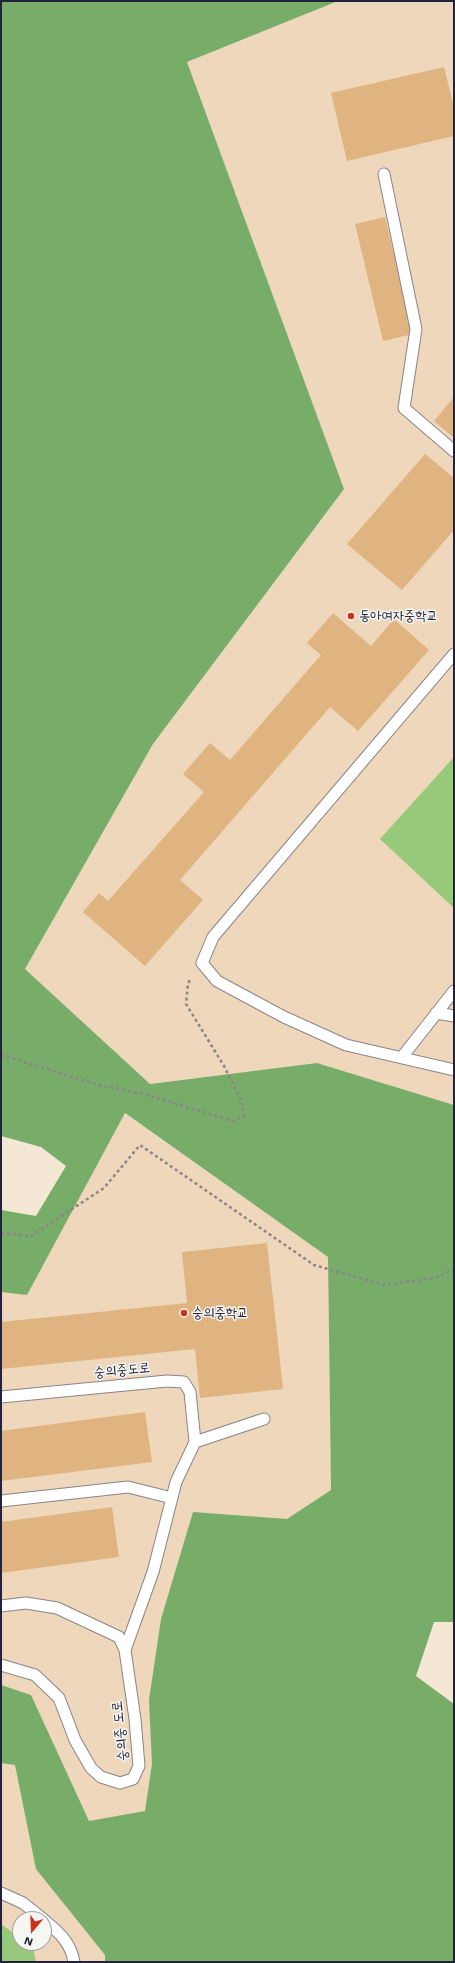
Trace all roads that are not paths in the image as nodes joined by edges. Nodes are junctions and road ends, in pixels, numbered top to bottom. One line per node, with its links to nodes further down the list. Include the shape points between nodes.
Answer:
1 (384, 174): 2 (lane, via 416,328 404,408)
2 (454, 451)
3 (454, 654): 7 (lane, via 212,937 202,963 217,981 284,1017 346,1045)
4 (454, 991): 5 (lane)
5 (436, 1013): 6 (lane); 7 (lane)
6 (454, 1016)
7 (402, 1057): 8 (lane)
8 (454, 1070)
9 (1, 1397): 11 (lane, 숭의중도로, via 108,1385 184,1382 190,1392)
10 (264, 1419): 11 (lane)
11 (195, 1442): 12 (lane, via 176,1482)
12 (172, 1498): 13 (lane, via 128,1487); 15 (lane, via 153,1572)
13 (1, 1502)
14 (1, 1606): 15 (lane, 숭의중 도로, via 26,1603 57,1608 119,1637)
15 (125, 1650): 16 (lane, 숭의중 도로, via 139,1766 133,1779 120,1783 101,1777 91,1768 75,1740 59,1698 35,1675)
16 (1, 1665)
17 (1, 1893): 18 (lane)
18 (34, 1911)
19 (52, 1926): 20 (lane, via 61,1933 72,1951)
20 (74, 1962)

